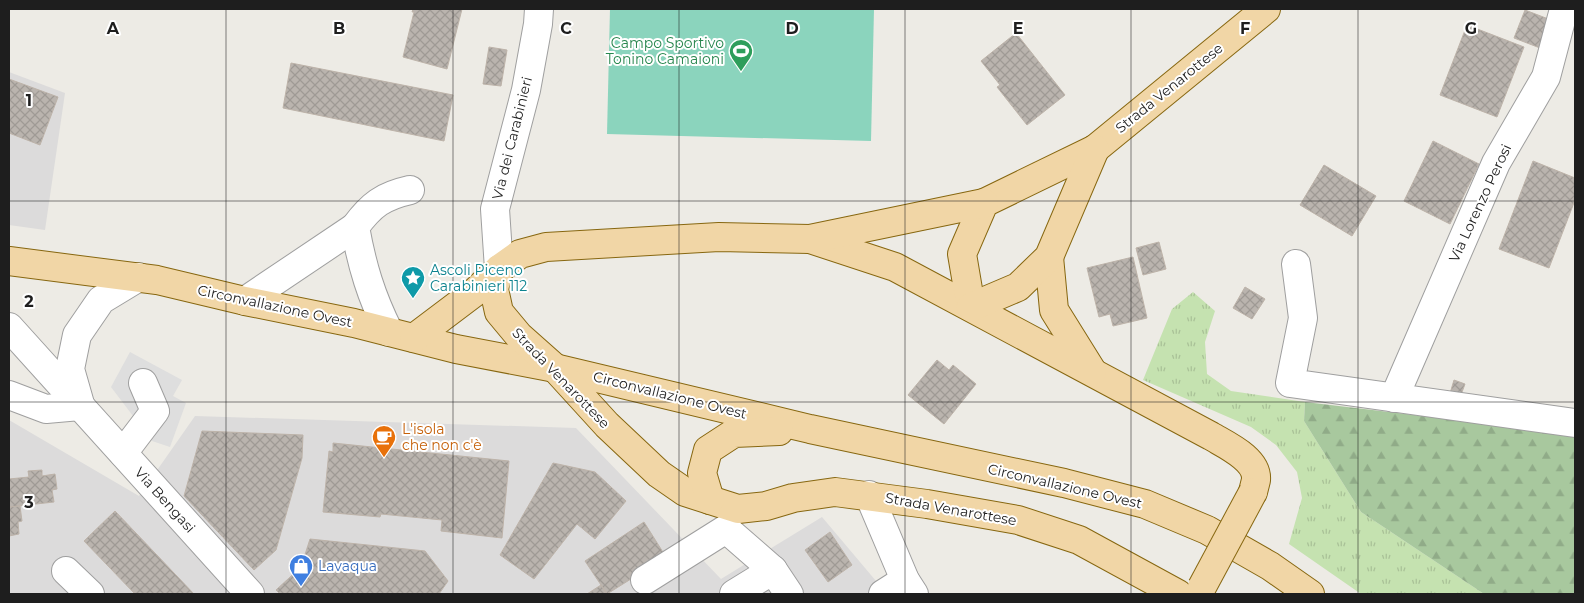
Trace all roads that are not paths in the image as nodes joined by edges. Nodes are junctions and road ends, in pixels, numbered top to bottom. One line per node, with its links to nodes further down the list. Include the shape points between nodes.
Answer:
1 (539, 9): 12 (street, Via dei Carabinieri, via 526,90 495,209)
2 (1266, 9): 4 (main road, Strada Venarottese)
3 (1564, 9): 22 (street, Via Lorenzo Perosi, via 1546,77 1496,163)
4 (1095, 149): 6 (main road, Strada Venarottese); 9 (main road, Strada Venarottese)
5 (410, 190): 7 (street, via 380,200)
6 (984, 203): 8 (main road, Strada Venarottese); 15 (main road, via 962,254)
7 (355, 226): 14 (street); 17 (street, via 360,258 372,295)
8 (810, 239): 12 (main road, Strada Venarottese, via 719,238 546,247 520,254); 15 (main road, Strada Venarottese, via 894,267)
9 (1049, 257): 15 (main road, Strada Venarottese, via 1018,287); 19 (main road, Strada Venarottese, via 1054,310)
10 (9, 262): 13 (main road, Circonvallazione Ovest)
11 (1296, 264): 22 (street, via 1303,318 1290,383)
12 (499, 268): 17 (main road, Strada Venarottese, via 475,292); 18 (main road, Strada Venarottese, via 494,289 499,312 519,336)
13 (139, 277): 14 (main road, Circonvallazione Ovest); 23 (street, Via Bengasi, via 100,300 77,335 70,369)
14 (245, 301): 17 (main road, Circonvallazione Ovest)
15 (972, 307): 19 (main road, Strada Venarottese)
16 (9, 327): 23 (street, Via Bengasi)
17 (402, 335): 18 (main road, Circonvallazione Ovest)
18 (555, 368): 25 (main road, Circonvallazione Ovest); 28 (main road, Strada Venarottese, via 607,425 659,474 685,492)
19 (1093, 373): 33 (main road, Strada Venarottese, bridge, via 1242,454 1256,478 1253,492)
20 (142, 383): 26 (street, via 155,412)
21 (9, 395): 23 (street, via 46,409)
22 (1394, 398): 24 (street)
23 (80, 406): 26 (street, Via Bengasi)
24 (1575, 423)
25 (810, 429): 28 (main road, via 734,433 708,450 702,473); 38 (main road, Circonvallazione Ovest, via 1064,483 1145,504 1208,530)
26 (123, 453): 35 (street, Via Bengasi)
27 (869, 496): 28 (main road, Strada Venarottese, via 835,492 738,509); 32 (street); 33 (main road, Strada Venarottese, via 1027,523 1079,540)
28 (710, 500)
29 (772, 570): 31 (street, via 726,530); 36 (street); 37 (street)
30 (66, 571): 34 (street)
31 (647, 589)
32 (901, 590)
33 (1192, 592)
34 (90, 594)
35 (250, 594)
36 (734, 594)
37 (789, 594)
38 (1310, 594)

